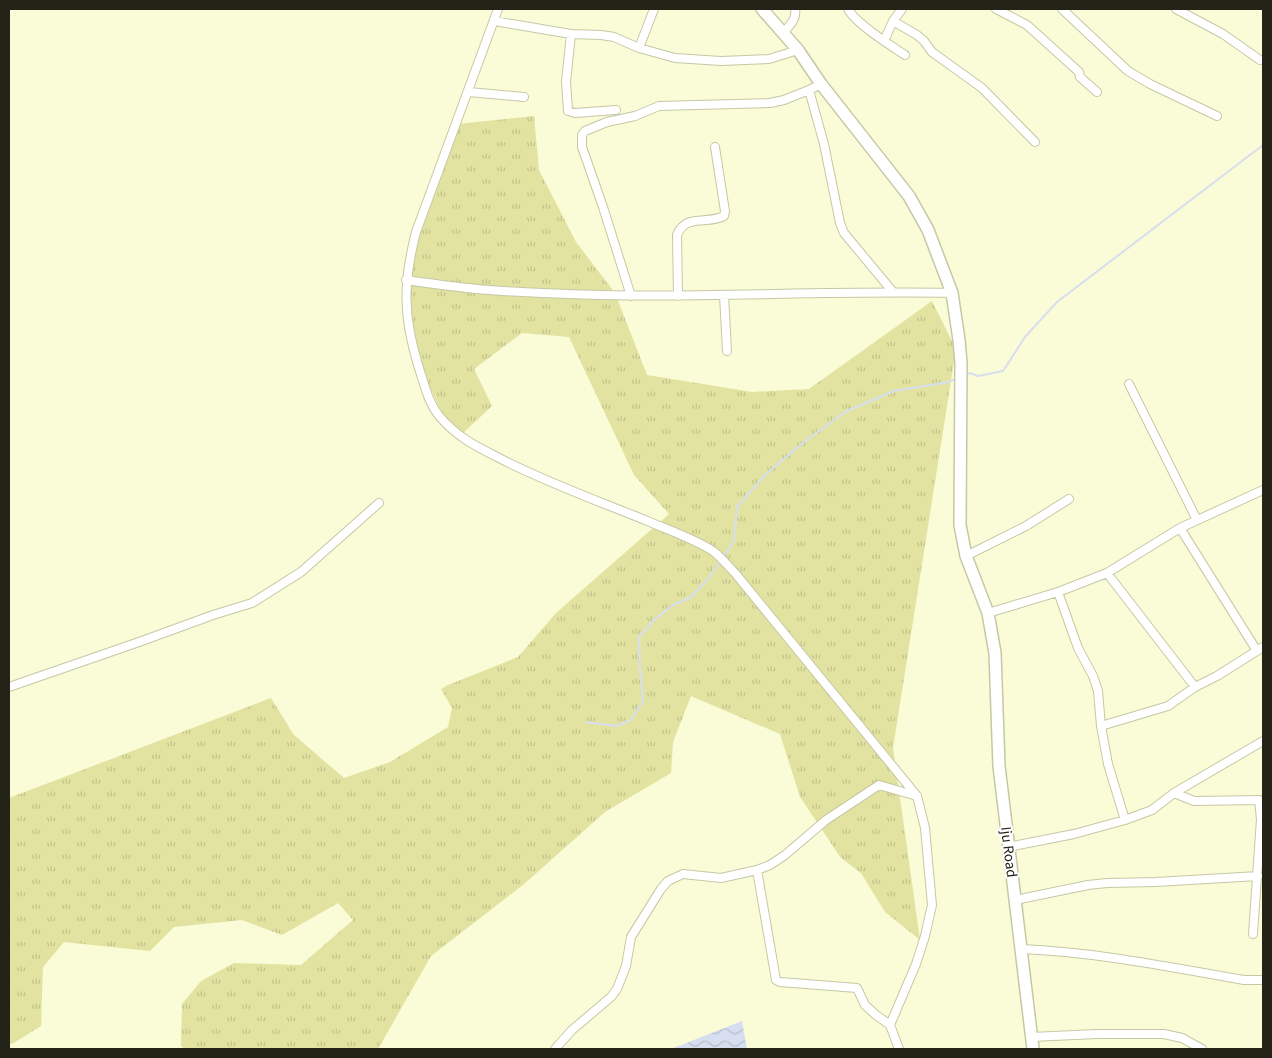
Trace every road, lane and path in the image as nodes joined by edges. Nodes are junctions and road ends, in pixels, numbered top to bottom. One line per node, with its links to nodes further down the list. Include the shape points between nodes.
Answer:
1 (498, 9): 11 (street)
2 (654, 9): 15 (street)
3 (762, 9): 12 (main road, Iju Road)
4 (795, 9): 12 (street, via 795,18)
5 (848, 9): 14 (street, via 852,16)
6 (902, 9): 10 (street)
7 (996, 9): 22 (street, via 1027,25)
8 (1062, 9): 25 (street, via 1128,71)
9 (1176, 9): 18 (street, via 1223,34)
10 (893, 21): 14 (street); 26 (street, via 917,35 932,52 982,88)
11 (494, 22): 13 (street); 21 (street)
12 (784, 32): 16 (main road, Iju Road)
13 (571, 34): 15 (street, via 614,37); 24 (street, via 566,82 568,111)
14 (884, 41): 17 (street)
15 (639, 48): 16 (street, via 675,58 721,61 769,59)
16 (798, 50): 19 (main road, Iju Road)
17 (905, 55)
18 (1260, 60)
19 (822, 84): 20 (street); 30 (main road, Iju Road, via 909,196 928,230)
20 (809, 90): 29 (street, via 844,233); 32 (street, via 770,103 659,106 585,131 582,147)
21 (469, 92): 23 (street); 28 (street, via 416,232)
22 (1097, 92)
23 (524, 97)
24 (616, 110)
25 (1217, 116)
26 (1035, 142)
27 (715, 147): 33 (street, via 724,216 691,222 680,228 677,235)
28 (406, 280): 32 (street, via 489,290); 52 (street, via 410,335 425,386 440,417 466,442 538,477 715,552)
29 (892, 292): 30 (street); 31 (street)
30 (952, 293): 42 (main road, Iju Road, via 961,363 960,525)
31 (724, 295): 33 (street); 34 (street)
32 (631, 296): 33 (street)
33 (678, 296)
34 (727, 351)
35 (1129, 384): 40 (street)
36 (1261, 491): 38 (street); 40 (street)
37 (1069, 499): 42 (street, via 1026,526)
38 (1263, 501)
39 (379, 503): 47 (street, via 301,572 252,603)
40 (1197, 520): 41 (street)
41 (1180, 528): 43 (street); 46 (street)
42 (966, 556): 45 (main road, Iju Road)
43 (1107, 573): 44 (street); 48 (street)
44 (1058, 592): 45 (street); 49 (street, via 1098,691)
45 (988, 613): 55 (main road, Iju Road, via 995,653 999,766)
46 (1260, 649): 48 (street)
47 (9, 686)
48 (1195, 687): 49 (street, via 1168,706)
49 (1101, 726): 54 (street, via 1110,772)
50 (1263, 740): 51 (street)
51 (1174, 793): 53 (street, via 1194,801 1259,800); 54 (street, via 1152,810)
52 (916, 796): 56 (street, via 879,785 826,820 785,855); 63 (street, via 924,828 932,905 926,936)
53 (1262, 819): 57 (street)
54 (1126, 820): 55 (street)
55 (1008, 847): 59 (main road, Iju Road)
56 (757, 870): 63 (street, via 776,980 857,988 865,1005); 66 (street, via 721,878 683,874 668,881 631,937 626,966 617,988)
57 (1258, 876): 58 (street); 59 (street, via 1107,883)
58 (1260, 897): 60 (street)
59 (1015, 900): 61 (main road, Iju Road)
60 (1253, 934)
61 (1021, 949): 62 (street, via 1064,950 1244,980); 64 (main road, Iju Road)
62 (1263, 980)
63 (890, 1025): 65 (street)
64 (1032, 1037): 67 (main road, Iju Road); 68 (street, via 1164,1034 1182,1038)
65 (897, 1048)
66 (555, 1049)
67 (1033, 1049)
68 (1202, 1049)

